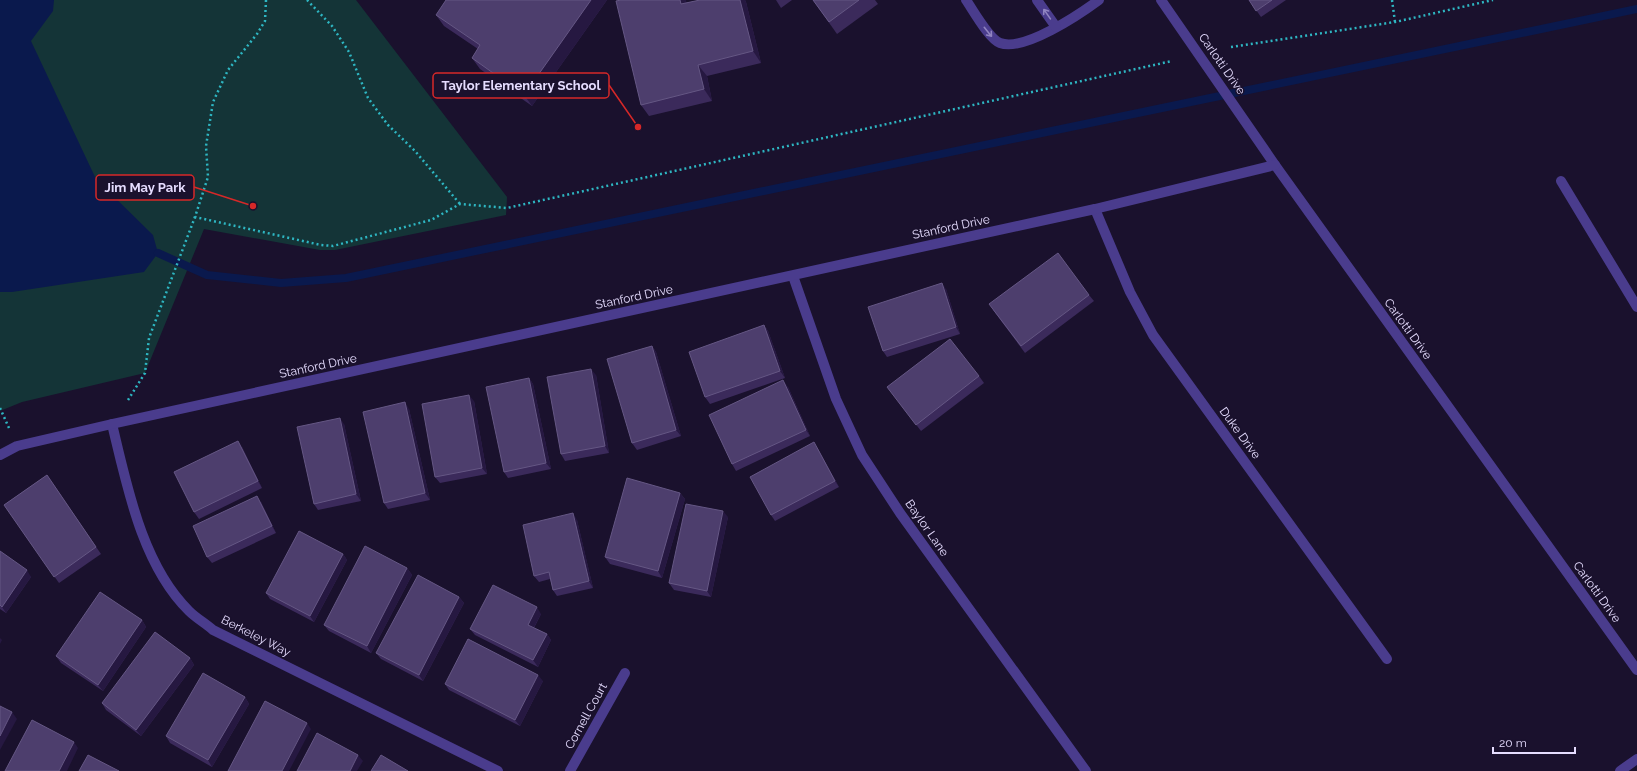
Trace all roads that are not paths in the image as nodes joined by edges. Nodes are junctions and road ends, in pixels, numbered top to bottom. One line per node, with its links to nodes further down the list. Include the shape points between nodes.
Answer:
1 (966, 0): 5 (street, one-way to 5, via 999,43 1025,41)
2 (1037, 0): 5 (street, one-way to 2)
3 (1099, 0): 5 (street, via 1072,20)
4 (1161, 0): 6 (street, Carlotti Drive)
5 (1056, 27)
6 (1275, 165): 8 (street, Stanford Drive); 14 (street, Carlotti Drive)
7 (1561, 181): 10 (street)
8 (1096, 209): 9 (street, Stanford Drive); 13 (street, Duke Drive, via 1130,292 1153,335)
9 (793, 276): 11 (street, Stanford Drive); 19 (street, Baylor Lane, via 836,399 862,455 900,513)
10 (1637, 306)
11 (112, 424): 12 (street, Stanford Drive, via 17,446); 17 (street, Berkeley Way, via 144,539 165,579 189,611 213,630)
12 (0, 455)
13 (1387, 659)
14 (1637, 670)
15 (625, 674): 18 (street, Cornell Court)
16 (1637, 759): 20 (street)
17 (498, 771)
18 (570, 771)
19 (1086, 771)
20 (1620, 771)

